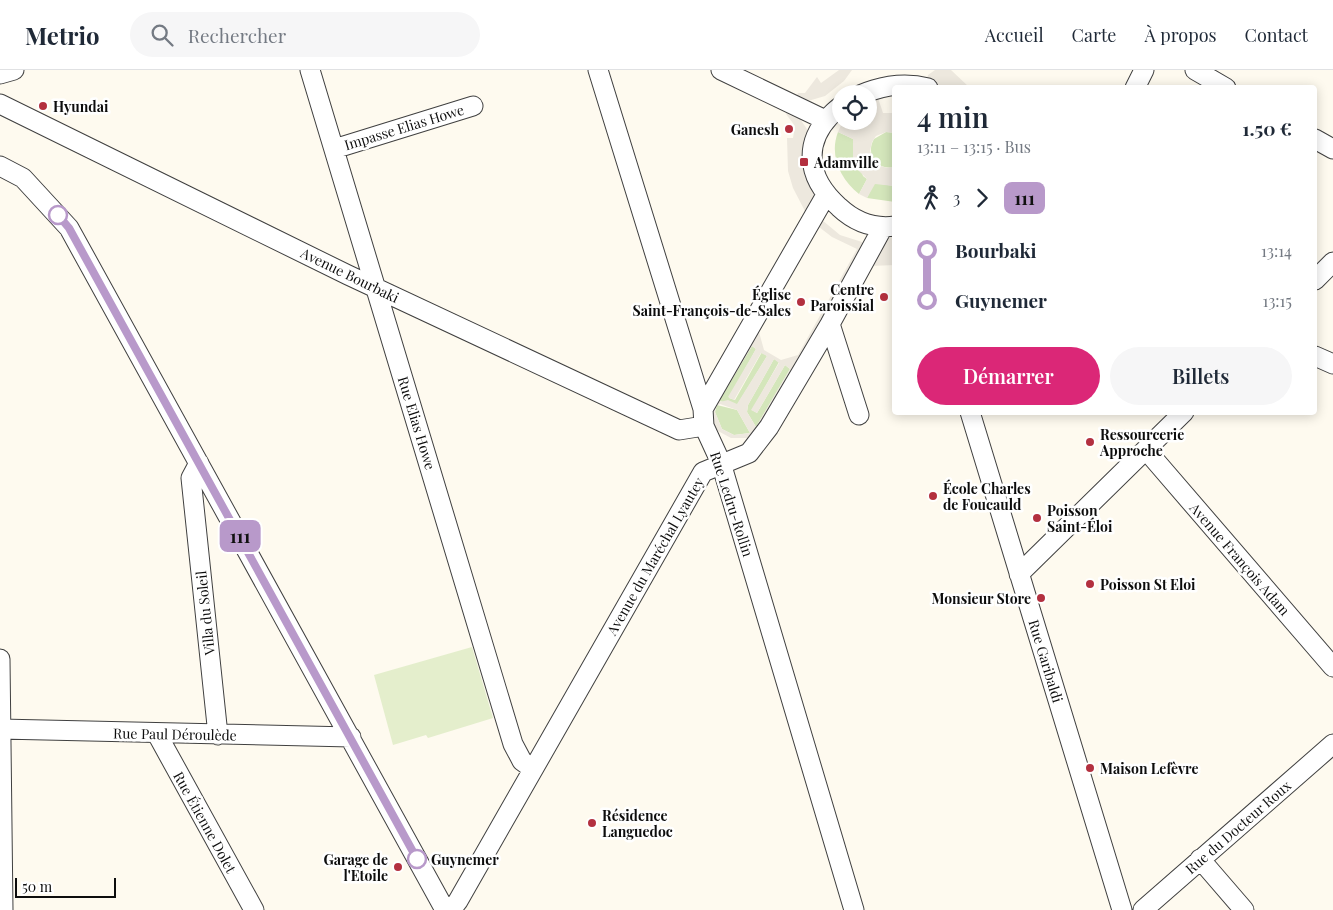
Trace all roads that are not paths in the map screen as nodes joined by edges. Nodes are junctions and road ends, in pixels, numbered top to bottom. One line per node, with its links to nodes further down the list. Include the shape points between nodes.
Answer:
1 (14, 70): 7 (street)
2 (310, 70): 16 (street, Rue Elias Howe)
3 (598, 70): 30 (street, Rue Ledru-Rollin)
4 (721, 70): 14 (street)
5 (1144, 70): 10 (street)
6 (1195, 70): 11 (street)
7 (0, 74)
8 (866, 74): 9 (street); 14 (street, via 832,99)
9 (923, 79)
10 (1136, 85)
11 (1221, 85)
12 (473, 106): 16 (street, Impasse Elias Howe)
13 (5, 111): 23 (street, Avenue Bourbaki)
14 (820, 117): 19 (street, via 812,156 818,182)
15 (1317, 140): 17 (street)
16 (334, 149): 23 (street, Rue Elias Howe)
17 (1333, 149)
18 (0, 166): 32 (street, via 23,178 69,228)
19 (826, 195): 20 (street, via 850,217 862,223); 30 (street)
20 (889, 227): 24 (street, Avenue du Maréchal Lyautey)
21 (1333, 262): 22 (street)
22 (1317, 278)
23 (376, 288): 30 (street, Avenue Bourbaki, via 679,430); 42 (street, Rue Elias Howe, via 513,744 522,761)
24 (830, 324): 27 (street); 33 (street, Avenue du Maréchal Lyautey, via 769,427 749,452)
25 (1317, 357): 26 (street)
26 (1333, 364)
27 (859, 415)
28 (971, 415): 34 (street, Rue Garibaldi)
29 (1181, 415): 31 (street)
30 (703, 418): 33 (street, Rue Ledru-Rollin)
31 (1147, 451): 34 (street); 36 (street, Avenue François Adam)
32 (199, 463): 39 (street, Villa du Soleil, via 191,478); 40 (street)
33 (721, 463): 42 (street, Avenue du Maréchal Lyautey, via 703,472); 48 (street, Rue Ledru-Rollin)
34 (1019, 574): 49 (street, Rue Garibaldi)
35 (0, 659): 37 (street)
36 (1333, 667)
37 (1, 729): 38 (street, Rue Paul Déroulède); 44 (street)
38 (156, 734): 39 (street, Rue Paul Déroulède); 45 (street, Rue Étienne Dolet)
39 (218, 735): 40 (street, Rue Paul Déroulède)
40 (351, 737): 46 (street)
41 (1333, 744): 43 (street, Rue du Docteur Roux)
42 (533, 769): 47 (street, Avenue du Maréchal Lyautey)
43 (1200, 859): 50 (street, Rue du Docteur Roux); 51 (street)
44 (3, 910)
45 (254, 910)
46 (445, 910)
47 (451, 910)
48 (854, 910)
49 (1122, 910)
50 (1143, 910)
51 (1244, 910)

